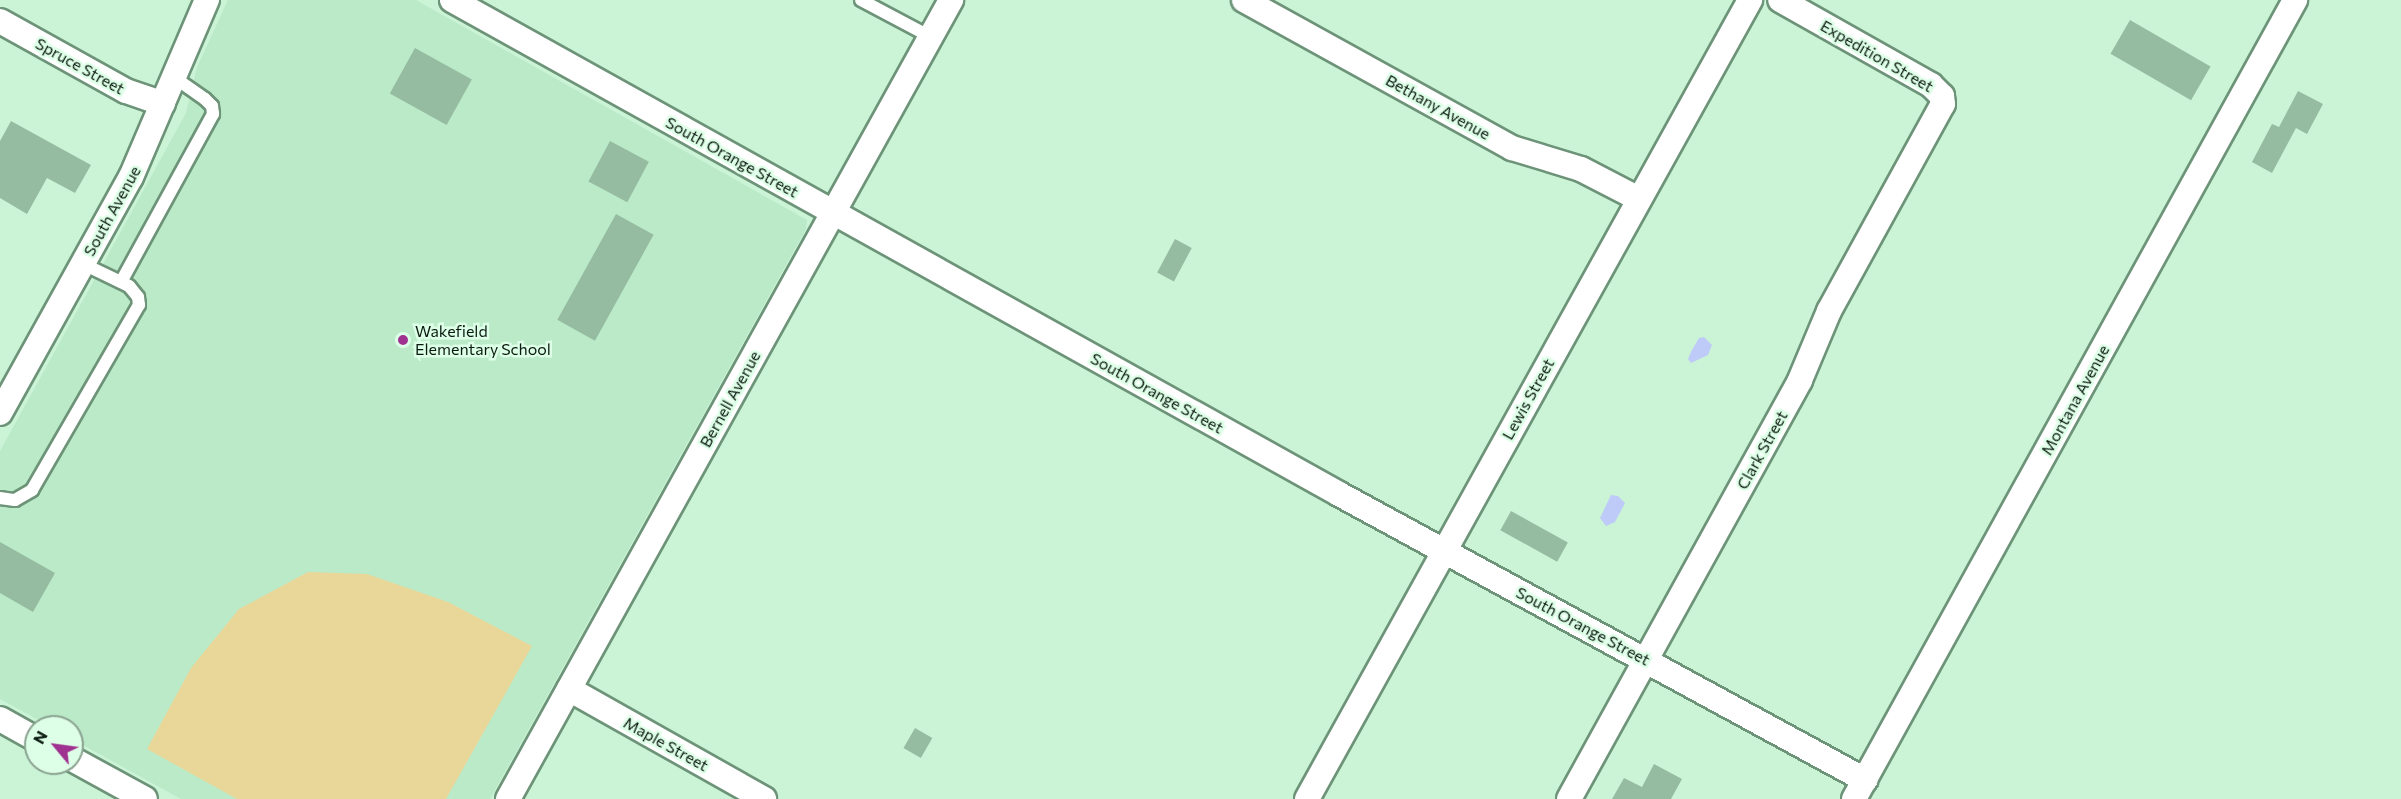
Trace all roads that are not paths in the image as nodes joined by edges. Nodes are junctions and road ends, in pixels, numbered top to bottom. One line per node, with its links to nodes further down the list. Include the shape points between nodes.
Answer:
1 (207, 0): 11 (street, South Avenue)
2 (452, 0): 15 (street, South Orange Street)
3 (861, 0): 10 (lane)
4 (951, 0): 10 (street, Bernell Avenue)
5 (1244, 0): 14 (street, Bethany Avenue, via 1512,148 1581,169)
6 (1750, 0): 14 (street, Lewis Street)
7 (1780, 0): 12 (street, Expedition Street, via 1931,85)
8 (2295, 0): 26 (street, Montana Avenue)
9 (0, 21): 13 (street, Spruce Street, via 126,91)
10 (931, 37): 15 (street, Bernell Avenue)
11 (173, 77): 13 (street, South Avenue); 17 (lane, via 206,99 213,114)
12 (1942, 96): 21 (street, Clark Street, via 1940,112 1829,311 1800,380)
13 (163, 104): 16 (street, South Avenue, via 131,177)
14 (1639, 199): 20 (street, Lewis Street)
15 (833, 213): 20 (street, South Orange Street); 22 (street, Bernell Avenue)
16 (83, 264): 17 (lane); 18 (street, South Avenue)
17 (121, 282): 19 (lane, via 138,297 139,304 32,490 15,500)
18 (0, 413)
19 (0, 498)
20 (1444, 551): 21 (street, South Orange Street); 30 (street, Lewis Street)
21 (1646, 660): 26 (street, South Orange Street); 31 (street, Clark Street)
22 (569, 689): 28 (street, Bernell Avenue); 29 (street, Maple Street)
23 (0, 719): 24 (street)
24 (24, 732)
25 (84, 766): 27 (street)
26 (1860, 789)
27 (145, 799)
28 (508, 799)
29 (764, 799)
30 (1306, 799)
31 (1569, 799)

